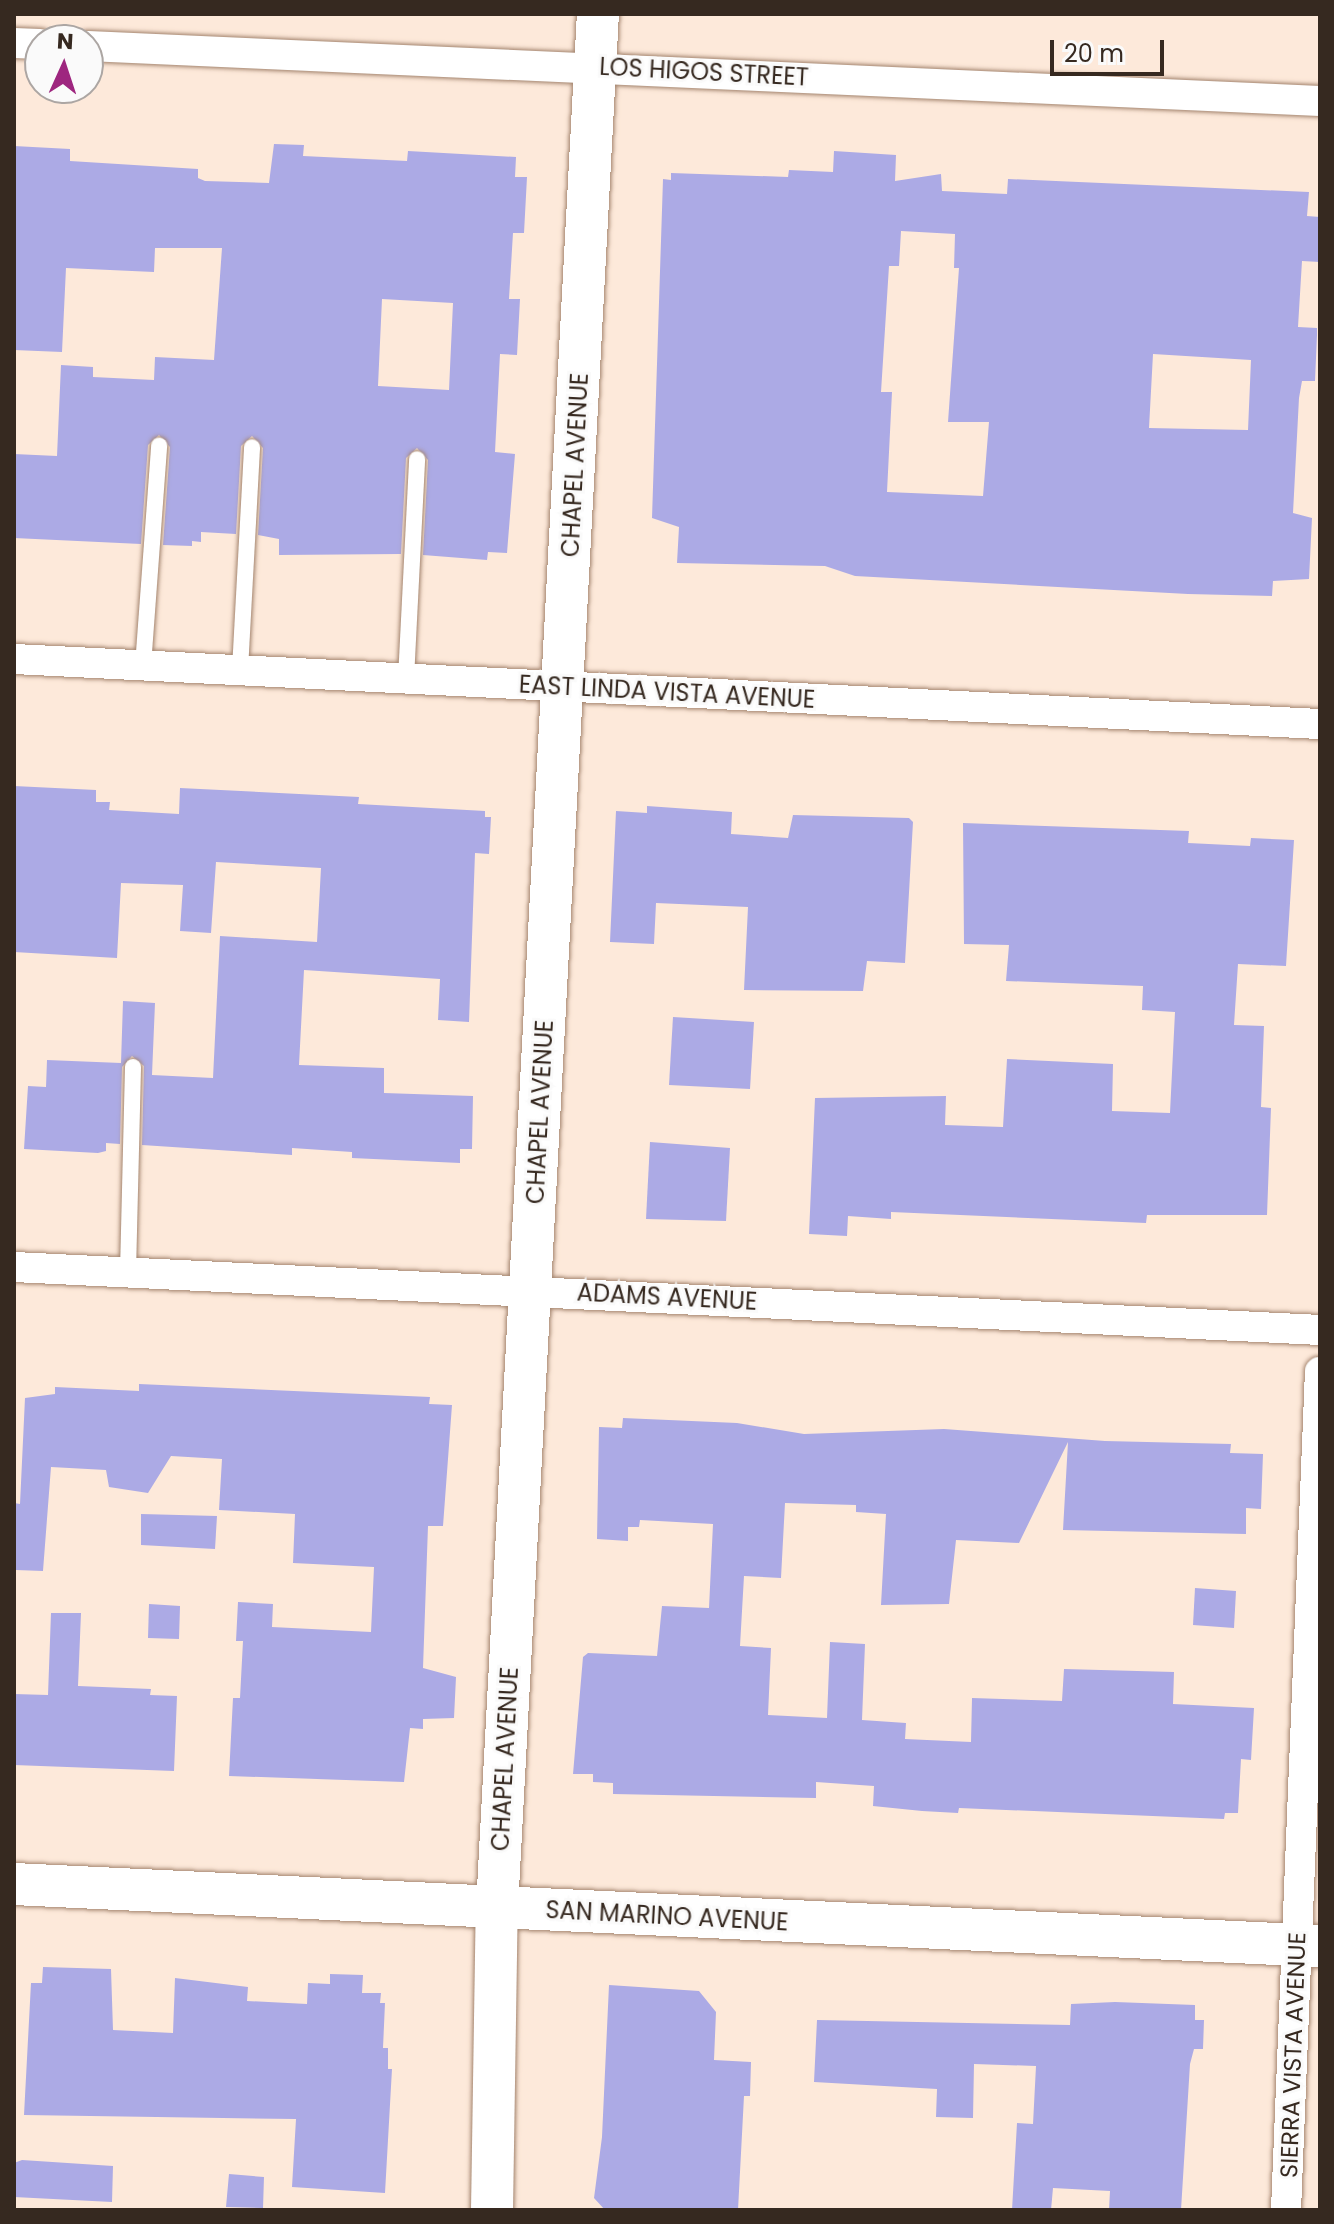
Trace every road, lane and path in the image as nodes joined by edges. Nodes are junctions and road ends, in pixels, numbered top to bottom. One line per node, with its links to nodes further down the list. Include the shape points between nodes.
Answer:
1 (598, 14): 3 (street, CHAPEL AVENUE)
2 (104, 47): 3 (street, LOS HIGOS STREET)
3 (595, 67): 4 (street, LOS HIGOS STREET); 12 (street, CHAPEL AVENUE)
4 (1320, 101)
5 (159, 446): 9 (lane)
6 (252, 447): 10 (lane)
7 (417, 459): 11 (lane)
8 (14, 659): 9 (street, EAST LINDA VISTA AVENUE)
9 (143, 666): 10 (street, EAST LINDA VISTA AVENUE)
10 (240, 670): 11 (street, EAST LINDA VISTA AVENUE)
11 (406, 679): 12 (street, EAST LINDA VISTA AVENUE)
12 (564, 687): 13 (street, EAST LINDA VISTA AVENUE); 17 (street, CHAPEL AVENUE)
13 (1320, 724)
14 (133, 1067): 16 (lane)
15 (14, 1267): 16 (street, ADAMS AVENUE)
16 (128, 1272): 17 (street, ADAMS AVENUE)
17 (529, 1291): 18 (street, ADAMS AVENUE); 21 (street, CHAPEL AVENUE)
18 (1320, 1330)
19 (1320, 1372): 22 (street, SIERRA VISTA AVENUE)
20 (14, 1884): 21 (street, SAN MARINO AVENUE)
21 (497, 1908): 22 (street, SAN MARINO AVENUE); 23 (street, CHAPEL AVENUE)
22 (1309, 1945): 24 (street, SIERRA VISTA AVENUE)
23 (492, 2210)
24 (1286, 2210)

